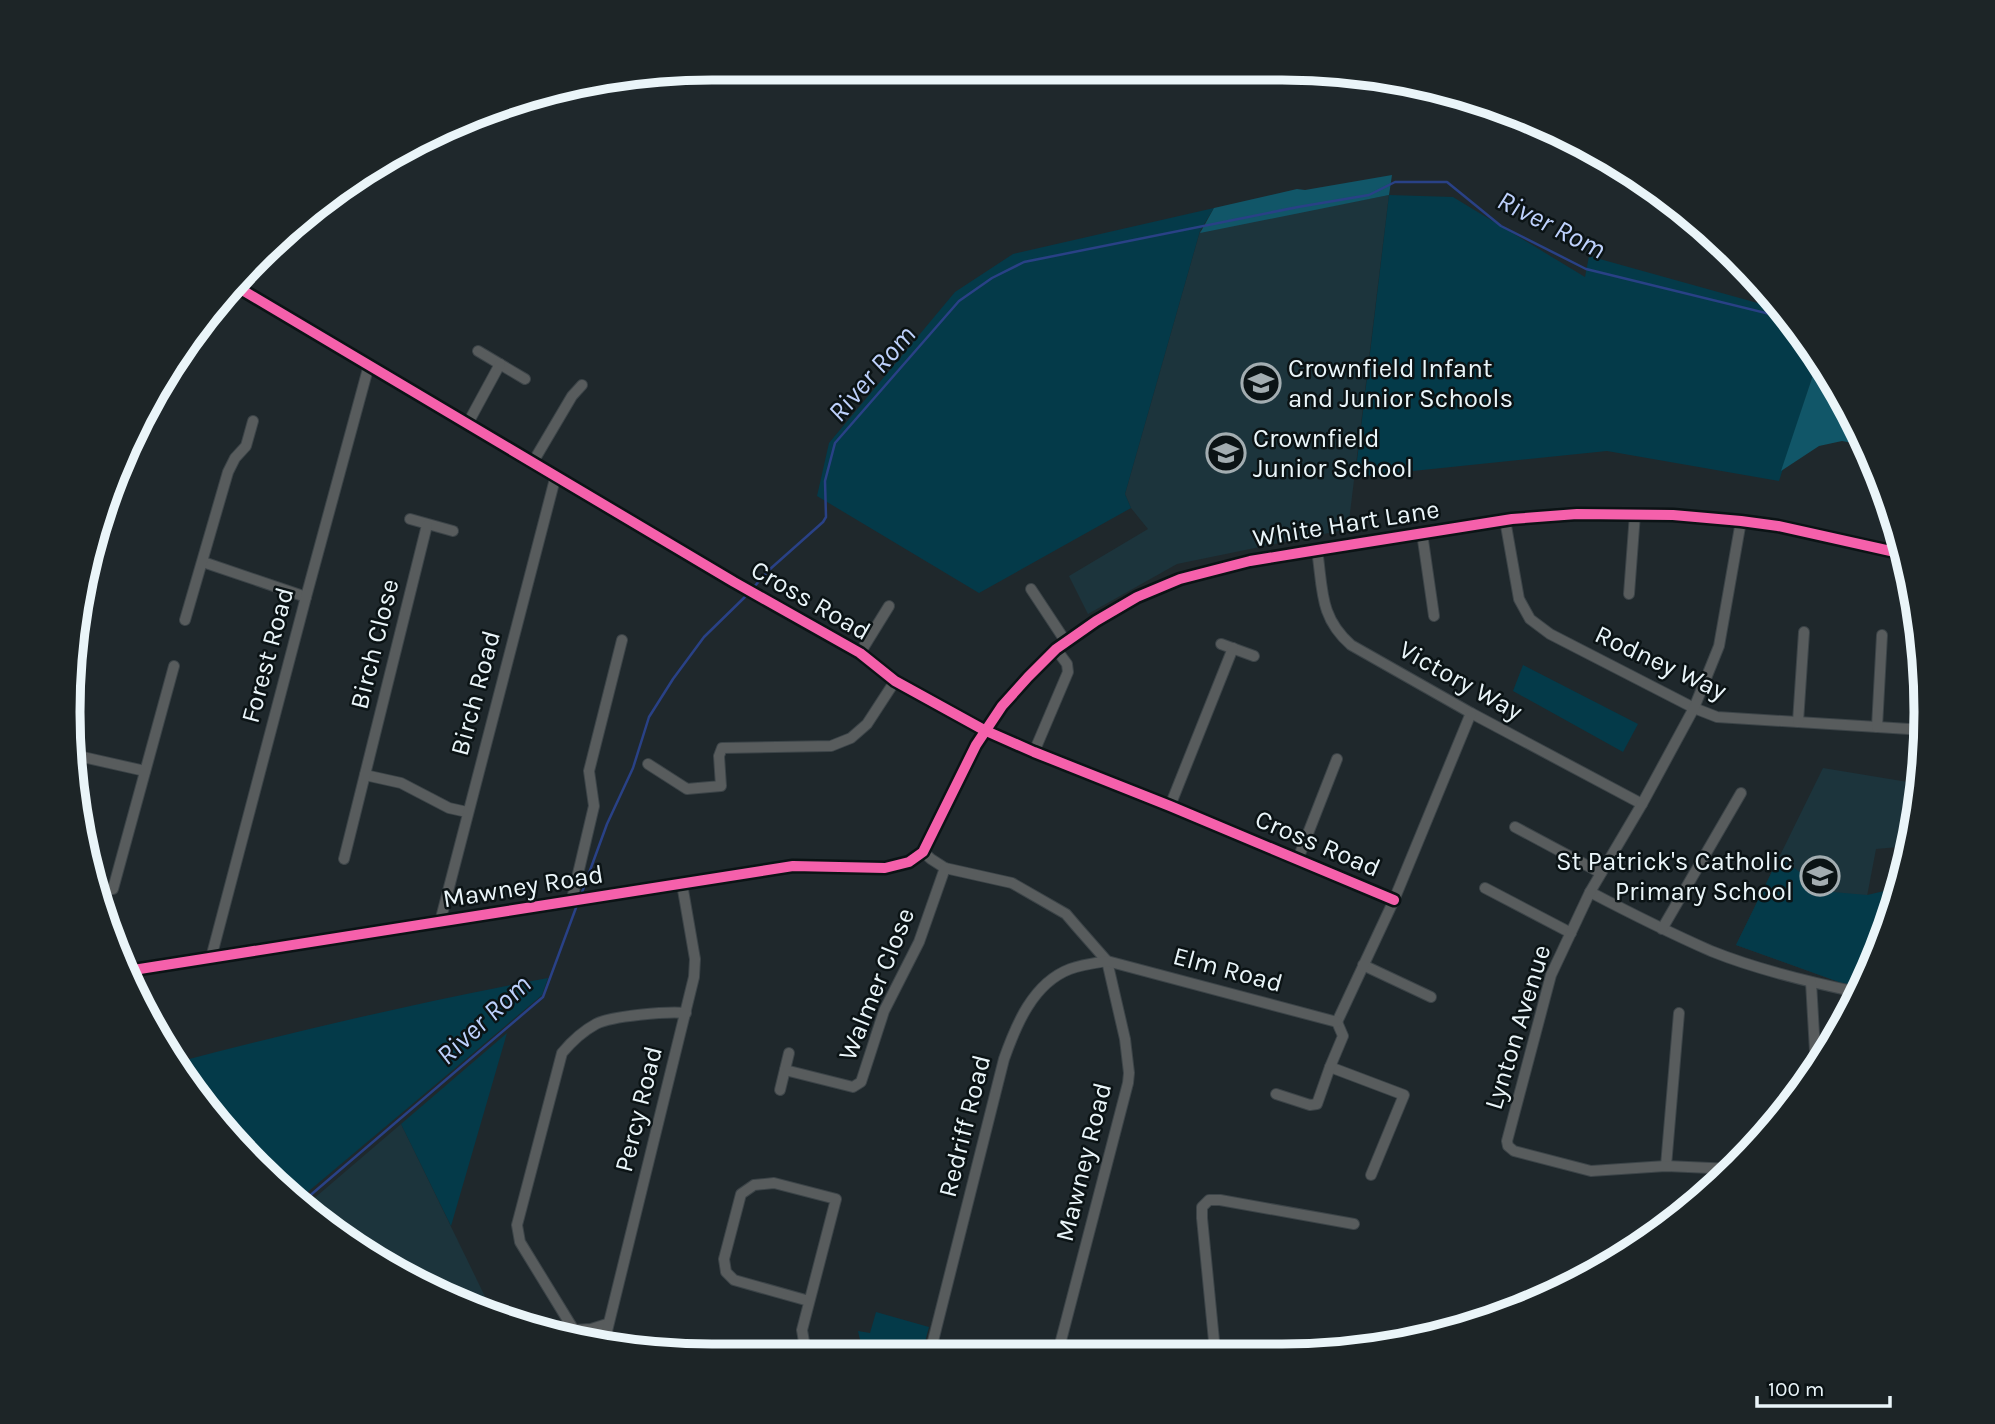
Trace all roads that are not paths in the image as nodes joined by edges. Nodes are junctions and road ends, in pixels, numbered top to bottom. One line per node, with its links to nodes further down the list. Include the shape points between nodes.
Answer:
1 (242, 290): 4 (street, Cross Road)
2 (478, 351): 3 (street)
3 (500, 364): 5 (street); 8 (street)
4 (369, 365): 8 (street, Cross Road); 23 (street, Forest Road)
5 (525, 379)
6 (582, 385): 9 (street)
7 (253, 421): 20 (street, via 246,446 228,472)
8 (468, 423): 9 (street, Cross Road)
9 (533, 462): 10 (street, Cross Road)
10 (555, 475): 32 (street, Cross Road); 51 (street, Birch Road)
11 (1634, 514): 13 (street, White Hart Lane); 14 (street, White Hart Lane); 22 (street)
12 (410, 519): 15 (street)
13 (1505, 520): 17 (street, White Hart Lane); 36 (street, Rodney Way, via 1519,599 1530,619 1550,634)
14 (1741, 521): 19 (street, White Hart Lane); 36 (street, Lynton Avenue, via 1719,646)
15 (427, 525): 16 (street); 47 (street, Birch Close)
16 (453, 531)
17 (1422, 533): 18 (street, White Hart Lane); 25 (street)
18 (1317, 550): 30 (street, White Hart Lane, via 1177,580 1137,597); 37 (street, Victory Way, via 1327,614 1341,636)
19 (1894, 552)
20 (203, 562): 23 (street); 26 (street)
21 (1031, 589): 30 (street)
22 (1629, 594)
23 (306, 597): 67 (street, Forest Road)
24 (890, 606): 32 (street)
25 (1434, 616)
26 (185, 620)
27 (1804, 632): 38 (street)
28 (1882, 635): 39 (street)
29 (622, 640): 62 (street, via 589,771 594,806 573,895)
30 (1066, 642): 31 (street, White Hart Lane)
31 (1056, 649): 41 (street, White Hart Lane); 42 (street, via 1068,672)
32 (860, 653): 35 (street, Cross Road)
33 (1254, 656): 50 (street, via 1227,646)
34 (174, 666): 46 (street)
35 (895, 681): 41 (street, Cross Road); 45 (street, via 867,724 851,738 831,746 722,748 722,786 687,789)
36 (1695, 708): 38 (street, Rodney Way, via 1717,717); 49 (street, Lynton Avenue)
37 (1471, 713): 49 (street, Victory Way); 63 (street)
38 (1798, 722): 39 (street, Rodney Way)
39 (1877, 727): 40 (street, Rodney Way)
40 (1914, 729)
41 (984, 730): 42 (street, Cross Road); 53 (street, White Hart Lane)
42 (1034, 752): 50 (street, Cross Road)
43 (82, 757): 46 (street)
44 (1337, 759): 55 (street)
45 (648, 764)
46 (145, 771): 60 (street)
47 (365, 775): 51 (street, via 401,783 449,808); 54 (street, Birch Close)
48 (1741, 793): 65 (street)
49 (1642, 804): 57 (street, Lynton Avenue)
50 (1170, 806): 55 (street, Cross Road)
51 (467, 812): 64 (street, Birch Road)
52 (1515, 827): 57 (street)
53 (923, 852): 56 (street, Mawney Road); 58 (street, Mawney Road, via 893,867 793,866)
54 (344, 859)
55 (1298, 859): 63 (street, Cross Road)
56 (945, 868): 68 (street, Mawney Road, via 1012,883 1066,914); 80 (street, Walmer Close, via 919,942 884,1012 862,1082 853,1087)
57 (1601, 873): 61 (street, Lynton Avenue)
58 (682, 884): 62 (street, Mawney Road); 74 (street, Percy Road, via 695,959)
59 (1485, 888): 66 (street)
60 (113, 889)
61 (1590, 892): 65 (street); 66 (street, Lynton Avenue)
62 (579, 900): 64 (street, Mawney Road)
63 (1394, 900): 69 (street)
64 (440, 922): 67 (street, Mawney Road)
65 (1662, 929): 71 (street, via 1714,952)
66 (1570, 933): 83 (street, Lynton Avenue, via 1551,975 1508,1146 1591,1171)
67 (211, 958): 70 (street, Mawney Road)
68 (1107, 961): 76 (street, Elm Road); 93 (street, Redriff Road, via 1069,969 1048,982 1013,1033); 94 (street, Mawney Road, via 1125,1039 1128,1083)
69 (1363, 965): 73 (street); 76 (street)
70 (136, 970)
71 (1811, 982): 72 (street); 78 (street)
72 (1849, 990)
73 (1431, 997)
74 (686, 1013): 88 (street, Percy Road); 89 (street, via 598,1023 562,1053 517,1225 520,1242)
75 (1679, 1013): 83 (street)
76 (1337, 1022): 79 (street, via 1343,1036)
77 (789, 1052): 80 (street)
78 (1815, 1052)
79 (1329, 1067): 82 (street, via 1317,1104); 85 (street, via 1404,1096)
80 (785, 1070): 81 (street)
81 (780, 1090)
82 (1276, 1094)
83 (1666, 1166): 84 (street, Lynton Avenue)
84 (1720, 1168)
85 (1371, 1175)
86 (1353, 1224): 95 (street, via 1209,1200 1202,1207)
87 (809, 1301): 87 (street, via 836,1199 774,1182 754,1185 741,1194 724,1259 726,1272 734,1280); 92 (street, via 802,1330)
88 (607, 1324): 90 (street); 91 (street, Percy Road)
89 (572, 1327)
90 (587, 1331)
91 (605, 1334)
92 (804, 1344)
93 (932, 1344)
94 (1060, 1344)
95 (1215, 1344)

